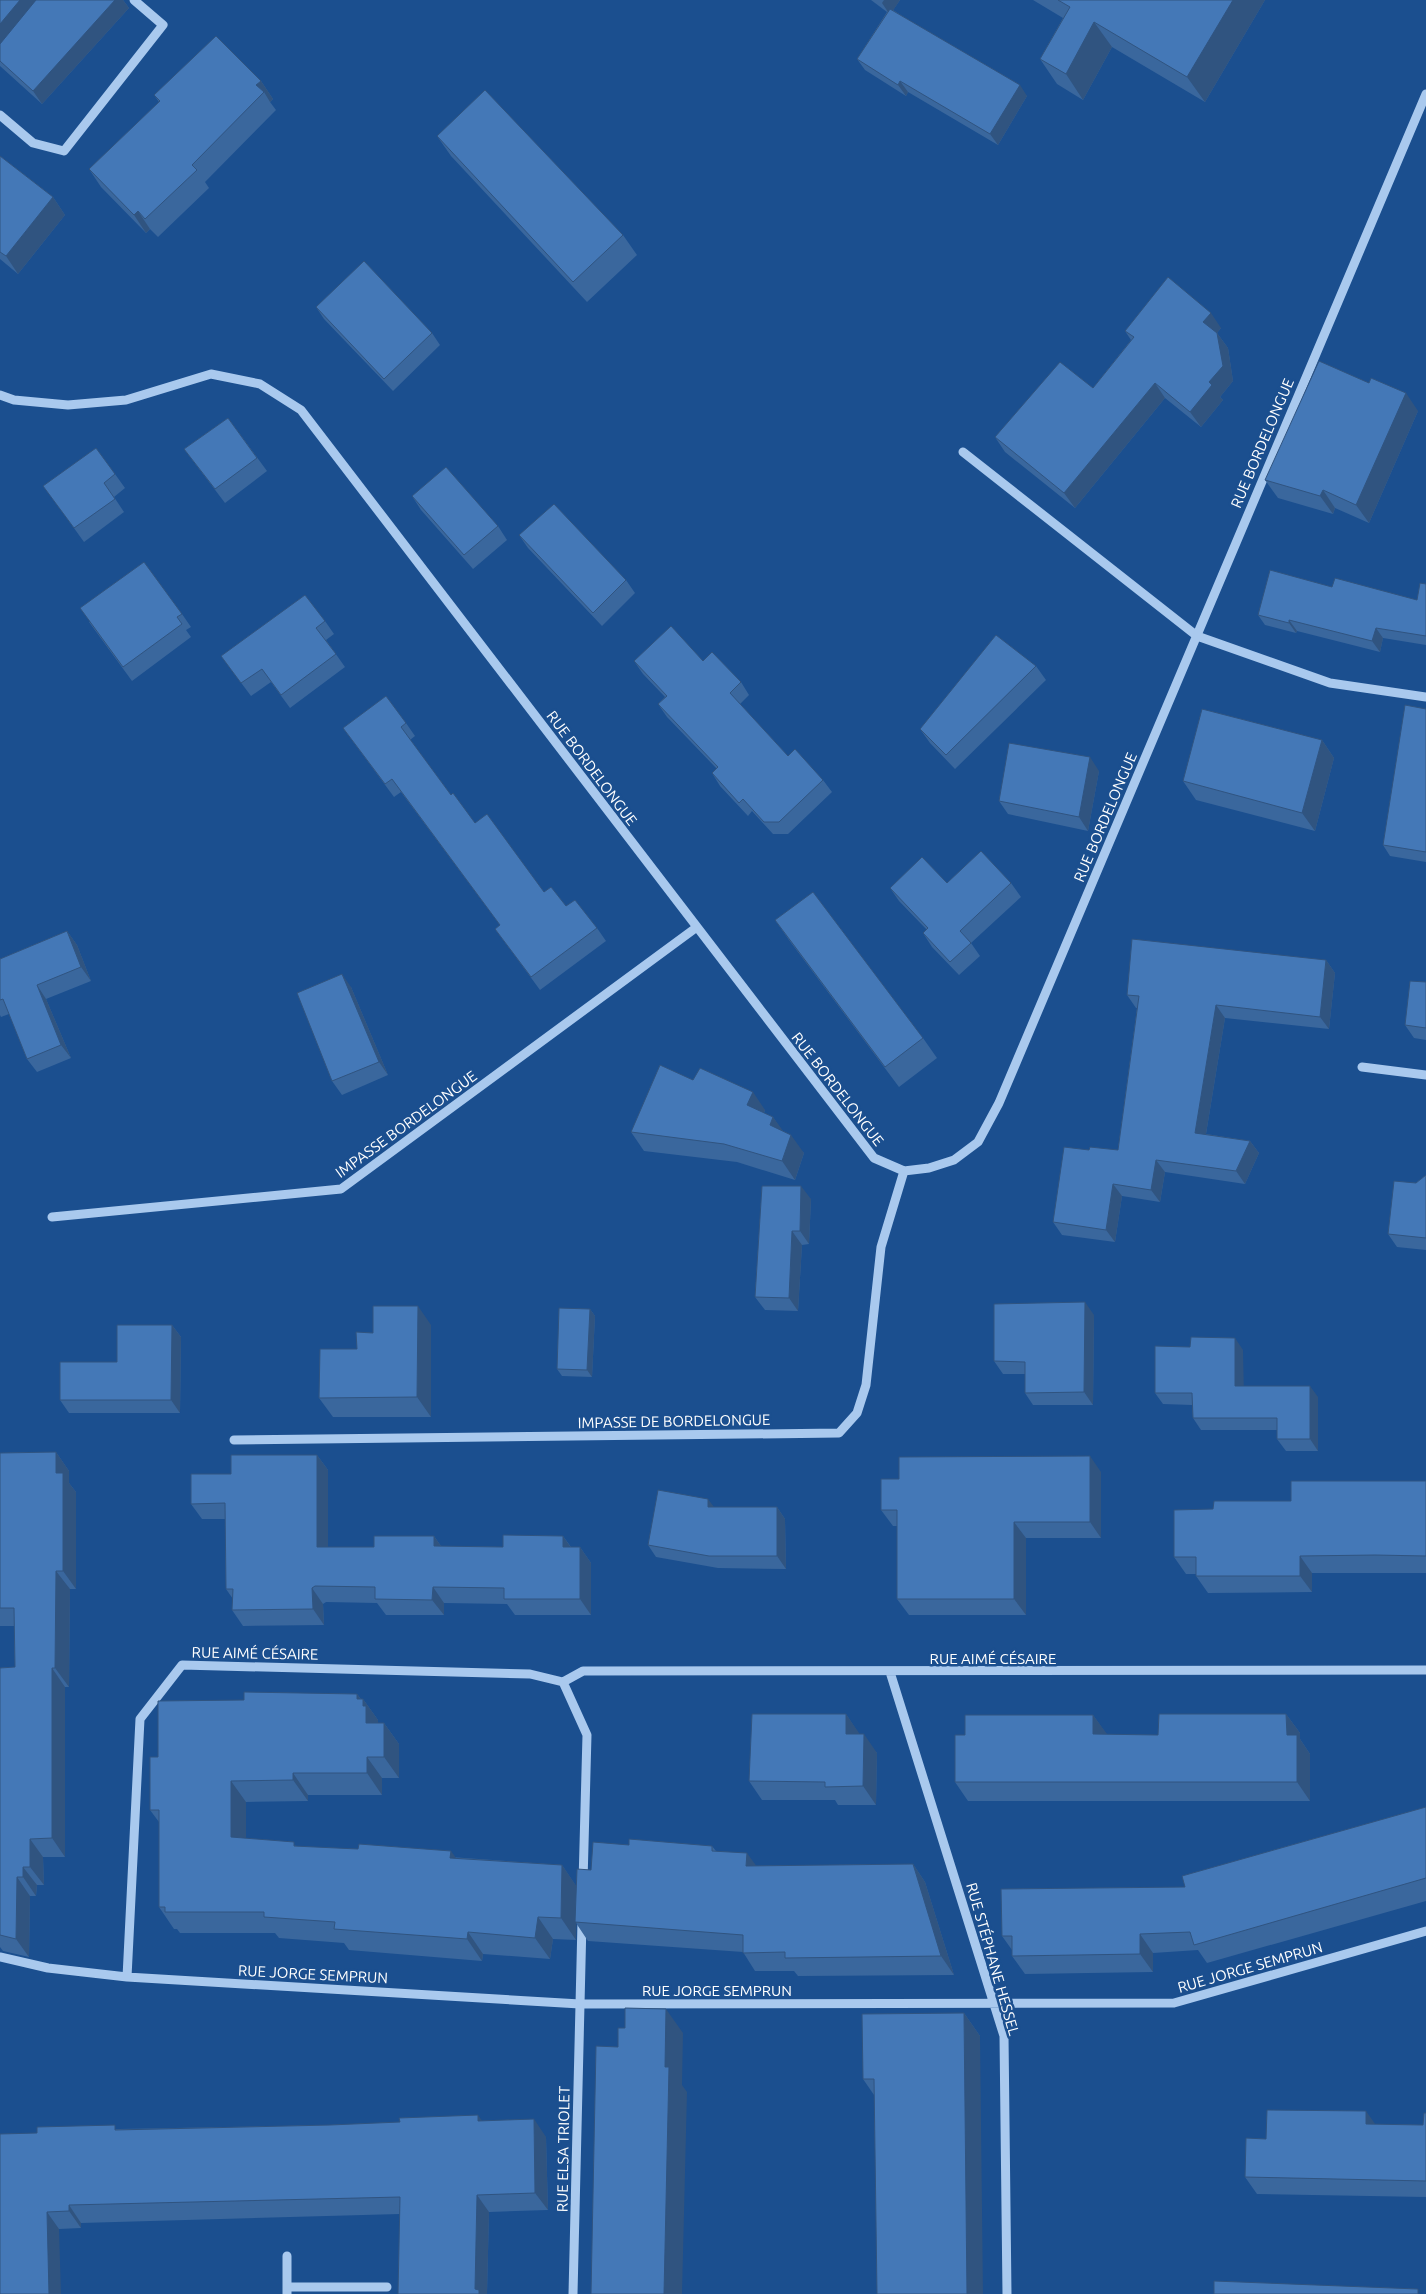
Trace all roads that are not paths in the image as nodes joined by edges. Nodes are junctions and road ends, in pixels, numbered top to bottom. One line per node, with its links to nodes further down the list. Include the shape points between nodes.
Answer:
1 (134, 0): 3 (street, via 163,25 64,151 33,143)
2 (1426, 94): 6 (street, RUE BORDELONGUE)
3 (0, 115)
4 (0, 395): 8 (street, RUE BORDELONGUE, via 14,400 68,405 126,400 211,374 260,384 301,410)
5 (963, 452): 6 (street)
6 (1197, 636): 7 (street, via 1330,682); 11 (street, RUE BORDELONGUE, via 999,1103 978,1142 954,1160 929,1168)
7 (1426, 697)
8 (697, 927): 11 (street, RUE BORDELONGUE, via 874,1158); 12 (street, IMPASSE BORDELONGUE, via 341,1189)
9 (1362, 1067): 10 (street)
10 (1426, 1074)
11 (904, 1170): 13 (street, IMPASSE DE BORDELONGUE, via 882,1247 866,1385 857,1413 839,1433)
12 (52, 1217)
13 (234, 1440)
14 (1426, 1670): 15 (street, RUE AIMÉ CÉSAIRE)
15 (890, 1672): 16 (street, RUE AIMÉ CÉSAIRE, via 583,1671); 22 (street, RUE STÉPHANE HESSEL)
16 (564, 1682): 17 (street, via 587,1735); 21 (street, RUE AIMÉ CÉSAIRE, via 530,1674 182,1665 140,1719)
17 (583, 1888)
18 (582, 1917): 23 (street)
19 (1426, 1931): 22 (street, RUE JORGE SEMPRUN, via 1174,2003)
20 (0, 1957): 21 (street, RUE JORGE SEMPRUN, via 48,1968)
21 (127, 1977): 23 (street, RUE JORGE SEMPRUN)
22 (994, 2003): 23 (street, RUE JORGE SEMPRUN); 28 (street, RUE STÉPHANE HESSEL, via 1004,2036)
23 (580, 2004): 27 (street, RUE ELSA TRIOLET)
24 (287, 2256): 26 (street)
25 (387, 2287): 26 (street)
26 (287, 2290)
27 (573, 2294)
28 (1007, 2294)

